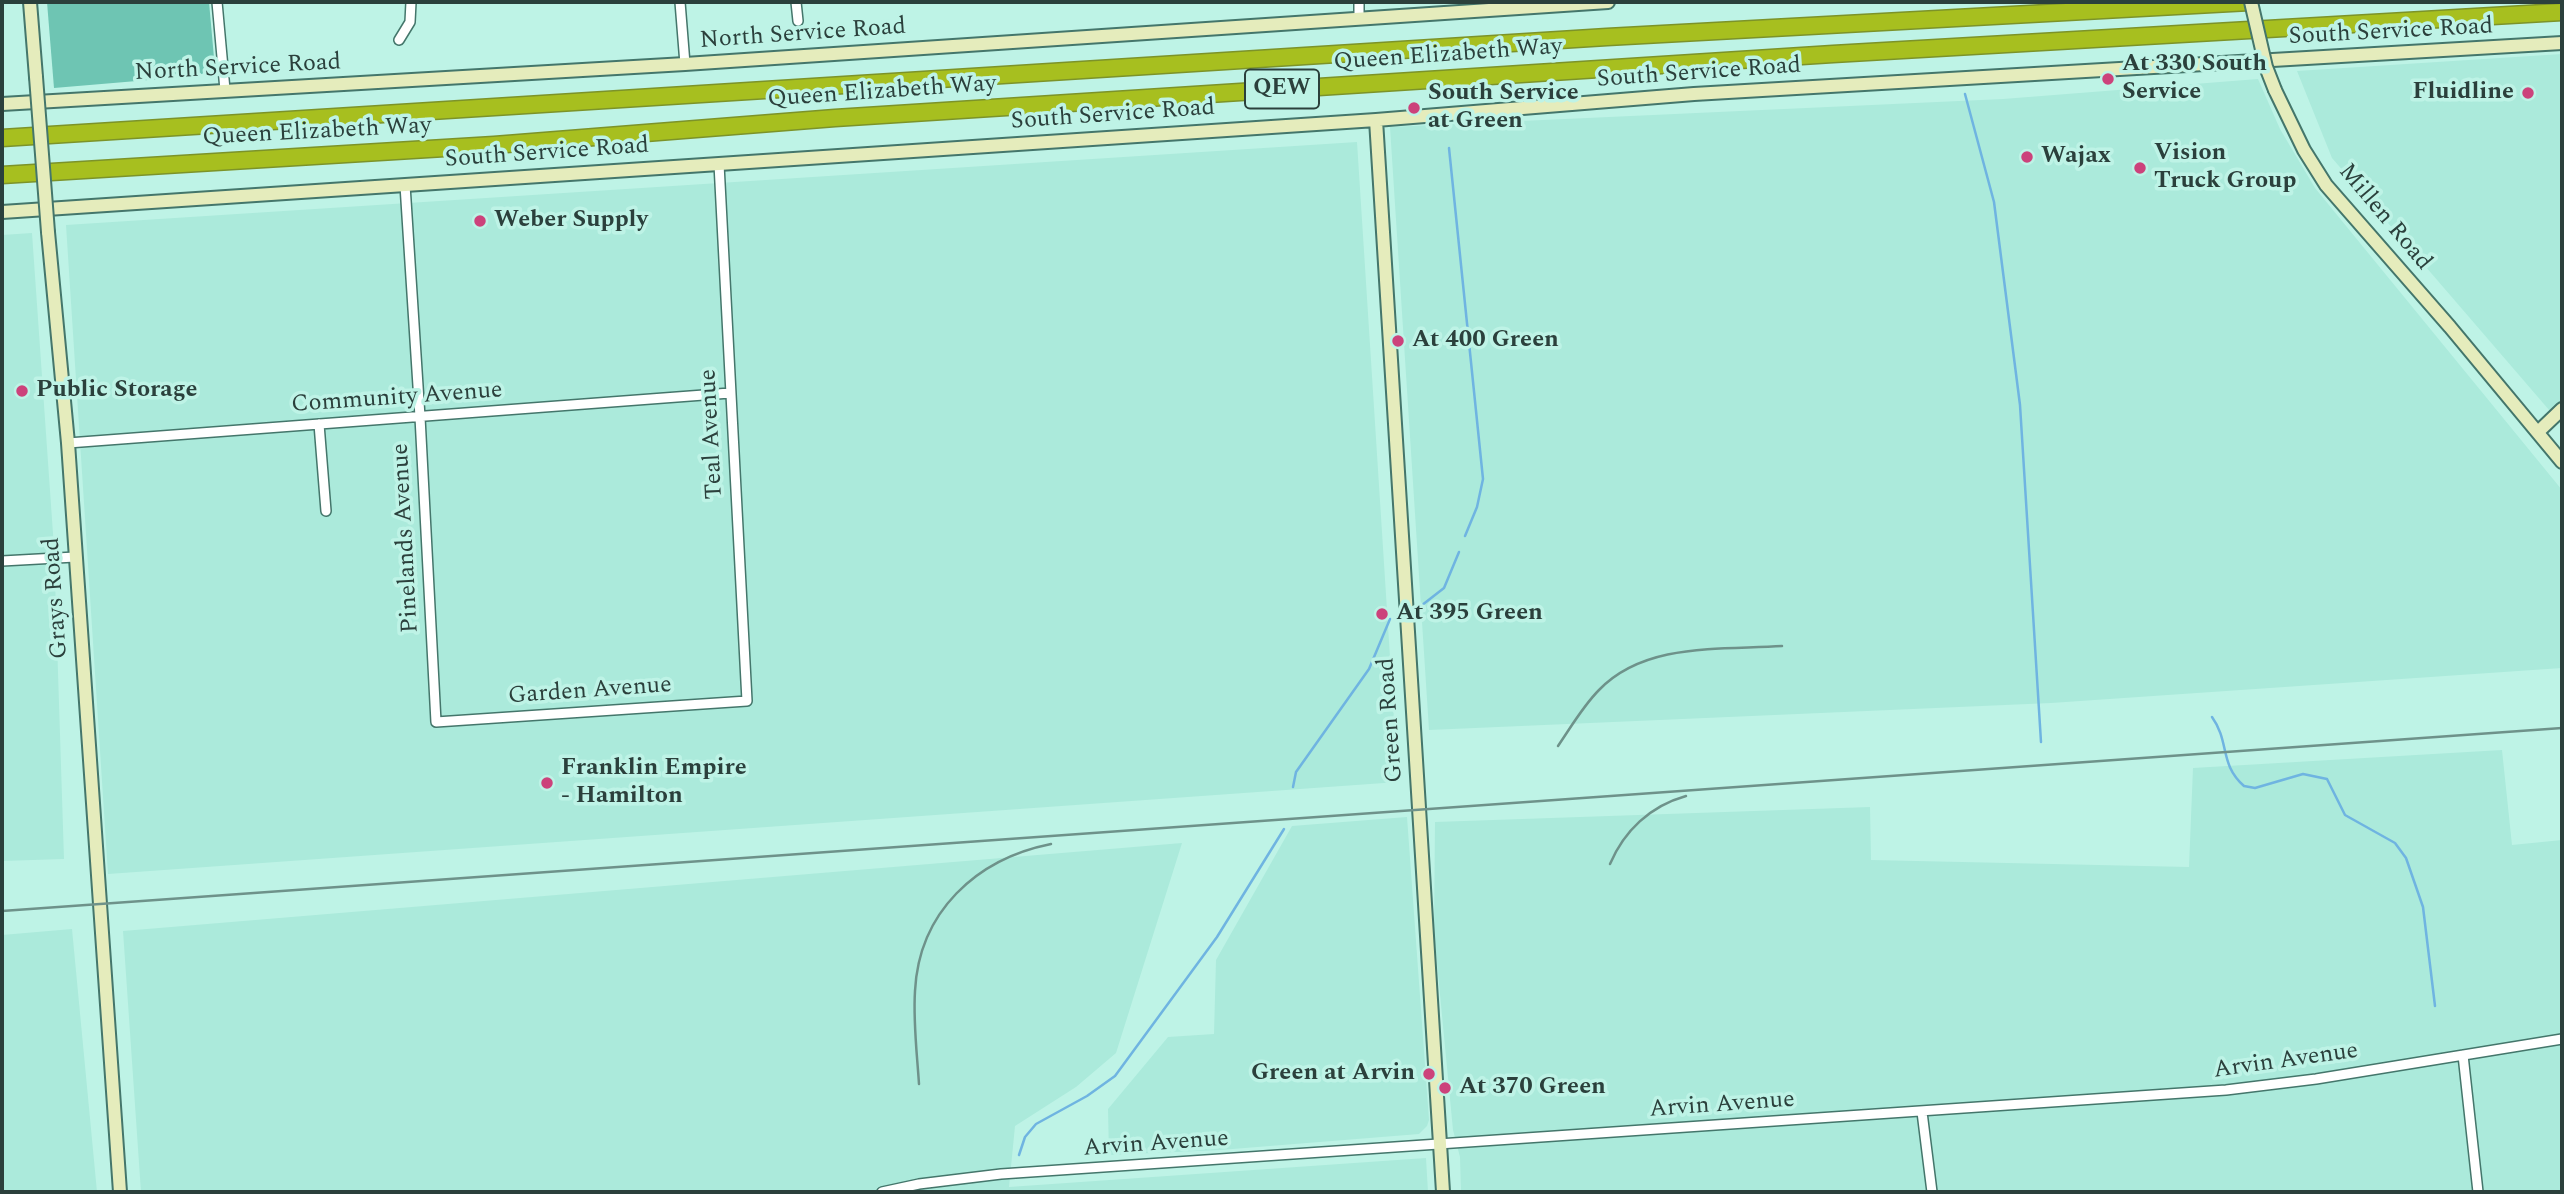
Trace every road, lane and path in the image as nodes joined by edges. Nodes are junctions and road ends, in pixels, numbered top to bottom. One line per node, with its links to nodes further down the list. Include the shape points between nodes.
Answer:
1 (30, 2): 28 (street, Grays Road, bridge)
2 (217, 2): 15 (street)
3 (411, 2): 12 (street, via 410,22)
4 (680, 2): 14 (street)
5 (796, 2): 11 (street)
6 (1359, 2): 10 (street)
7 (1608, 2): 10 (street, North Service Road)
8 (2250, 2): 18 (highway, Queen Elizabeth Way / QEW, via 1607,37); 27 (street, Millen Road, bridge, via 2274,90 2326,186)
9 (2562, 12): 20 (highway, Queen Elizabeth Way / QEW, via 1722,61)
10 (1359, 17): 14 (street, North Service Road)
11 (798, 20)
12 (399, 40)
13 (2562, 43): 17 (street, South Service Road, via 1694,94)
14 (685, 64): 15 (street, North Service Road)
15 (225, 90): 16 (street, North Service Road)
16 (2, 104)
17 (1376, 120): 19 (street, South Service Road); 38 (street, Green Road)
18 (2, 138)
19 (719, 164): 21 (street, South Service Road); 23 (street, Teal Avenue)
20 (2, 175)
21 (405, 185): 22 (street, South Service Road); 25 (street, Pinelands Avenue)
22 (2, 212)
23 (730, 393): 25 (street, Community Avenue); 33 (street, Teal Avenue)
24 (2562, 410): 27 (street)
25 (420, 417): 26 (street, Community Avenue); 34 (street, Pinelands Avenue)
26 (319, 424): 28 (street, Community Avenue); 30 (street)
27 (2538, 432): 29 (street, Millen Road)
28 (68, 443): 31 (street, Grays Road)
29 (2562, 462)
30 (326, 511)
31 (75, 557): 32 (street); 39 (street, Grays Road)
32 (2, 561)
33 (747, 701): 34 (street, Garden Avenue)
34 (436, 722)
35 (2562, 1039): 36 (street, Arvin Avenue)
36 (2463, 1055): 37 (street, Arvin Avenue, via 2226,1090); 43 (street)
37 (1922, 1112): 38 (street, Arvin Avenue); 42 (street)
38 (1440, 1144): 40 (street, Arvin Avenue, via 1001,1174); 41 (street, Green Road)
39 (120, 1192)
40 (882, 1192)
41 (1443, 1192)
42 (1932, 1192)
43 (2478, 1192)

